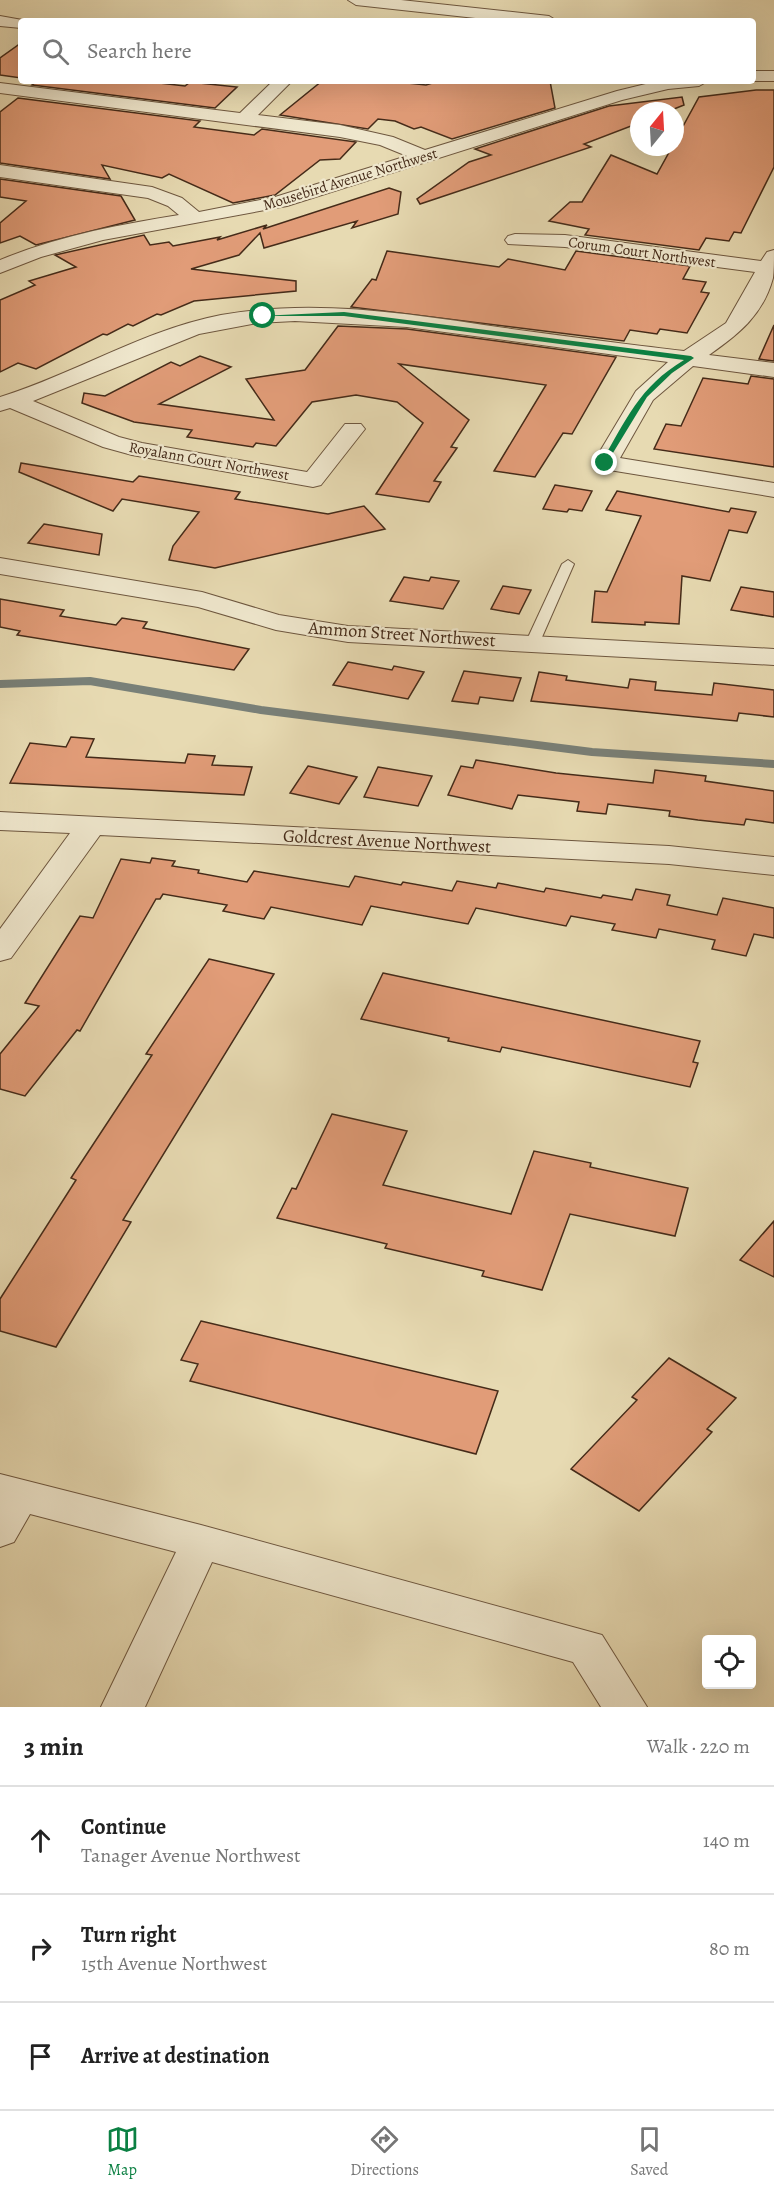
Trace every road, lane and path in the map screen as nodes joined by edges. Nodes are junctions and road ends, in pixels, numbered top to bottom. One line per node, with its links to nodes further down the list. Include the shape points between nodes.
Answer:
1 (360, 4): 2 (street)
2 (516, 18)
3 (0, 21): 4 (street)
4 (18, 23)
5 (756, 76): 6 (street)
6 (774, 76)
7 (280, 84): 10 (street)
8 (668, 84): 11 (street, Mousebird Avenue Northwest, via 617,96)
9 (0, 88): 10 (street)
10 (244, 119): 11 (street, via 369,137)
11 (425, 157): 13 (street, Mousebird Avenue Northwest, via 280,202)
12 (0, 171): 13 (street, via 152,193 175,202)
13 (196, 219): 16 (street, Mousebird Avenue Northwest, via 64,242)
14 (515, 240): 15 (street, Corum Court Northwest, via 565,241)
15 (771, 262): 17 (street, via 734,328)
16 (0, 267)
17 (691, 358): 18 (street); 19 (street, via 388,318 307,313 187,329 52,388); 21 (street, via 670,371 644,396 605,463)
18 (774, 370)
19 (6, 402): 20 (street, Royalann Court Northwest, via 140,450 313,480)
20 (353, 429)
21 (774, 490)
22 (568, 564): 24 (lane)
23 (0, 566): 24 (street, Ammon Street Northwest, via 202,600 276,622 348,634)
24 (532, 644): 25 (street, Ammon Street Northwest)
25 (774, 657)
26 (0, 821): 27 (street, Goldcrest Avenue Northwest)
27 (91, 826): 28 (street, Goldcrest Avenue Northwest, via 669,855); 29 (street)
28 (774, 866)
29 (0, 951)
30 (10, 1492): 31 (street); 32 (street)
31 (0, 1530)
32 (201, 1542): 33 (street); 34 (street, via 587,1648)
33 (123, 1707)
34 (625, 1707)

